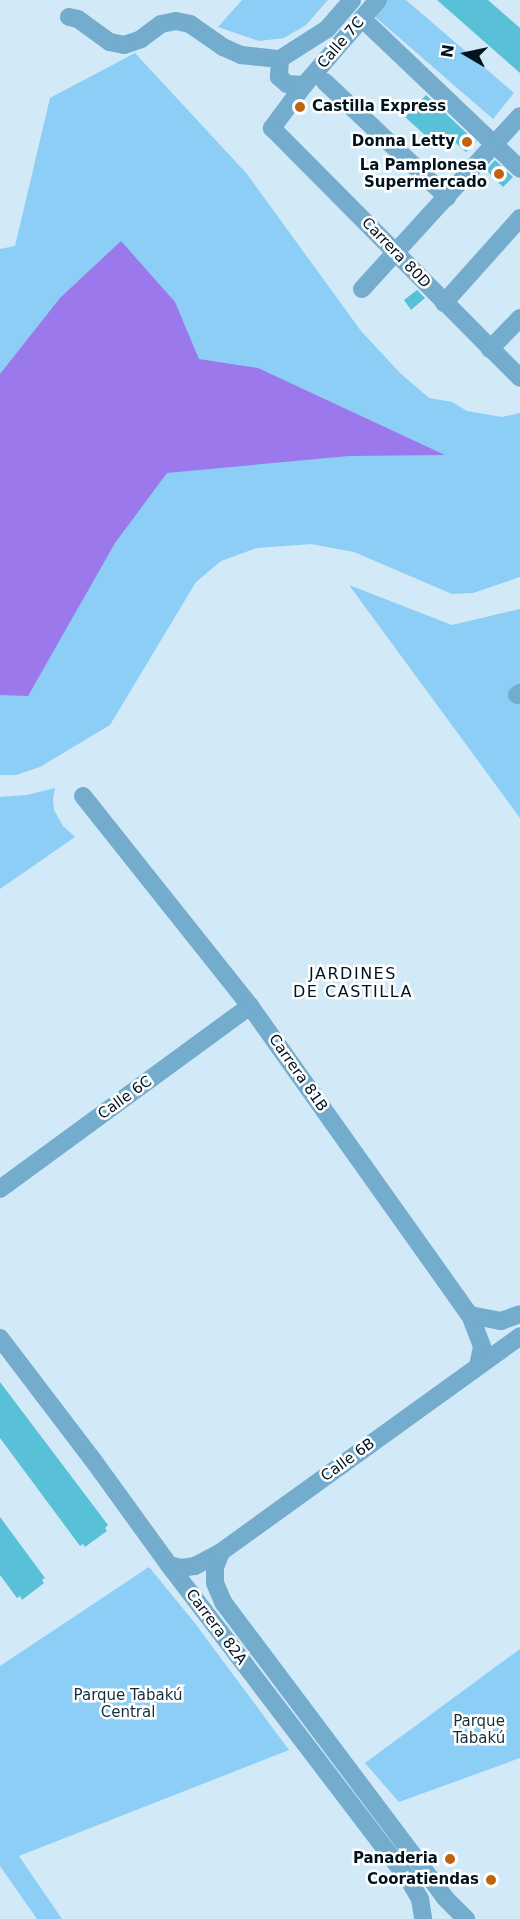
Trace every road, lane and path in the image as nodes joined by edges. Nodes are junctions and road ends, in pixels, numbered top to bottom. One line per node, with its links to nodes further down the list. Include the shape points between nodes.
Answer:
1 (352, 0): 5 (street, Calle 7C, via 327,29)
2 (378, 0): 7 (street, Calle 7C)
3 (69, 17): 5 (street, via 111,42 124,45 141,39 161,24 176,21 190,24 241,55)
4 (370, 26): 10 (street)
5 (280, 59): 7 (street, via 279,77 287,84)
6 (325, 82): 12 (street)
7 (304, 85): 9 (street, Calle 7C)
8 (520, 116): 10 (street)
9 (272, 128): 14 (street, Carrera 80D)
10 (494, 144): 11 (street); 12 (street)
11 (520, 169)
12 (447, 197): 14 (street)
13 (520, 218): 16 (street)
14 (395, 253): 15 (street); 16 (street, Carrera 80D)
15 (362, 289)
16 (444, 303): 18 (street, Carrera 80D)
17 (520, 318): 18 (street)
18 (490, 349): 19 (street, Carrera 80D)
19 (520, 378)
20 (83, 796): 21 (street, Carrera 81B)
21 (250, 1006): 22 (street, Calle 6C); 24 (street, Carrera 81B)
22 (0, 1189)
23 (520, 1314): 24 (street, via 501,1322)
24 (470, 1315): 27 (street, Carrera 81B, via 482,1347)
25 (520, 1336): 27 (street, Calle 6B)
26 (0, 1338): 29 (street, Carrera 82A)
27 (478, 1366): 28 (street, Calle 6B)
28 (221, 1552): 29 (street, Calle 6B, via 195,1566); 31 (street, Carrera 82A, via 215,1583 223,1602 445,1899)
29 (169, 1565): 30 (street, Carrera 82A, via 409,1880 420,1899)
30 (423, 1919)
31 (466, 1919)

